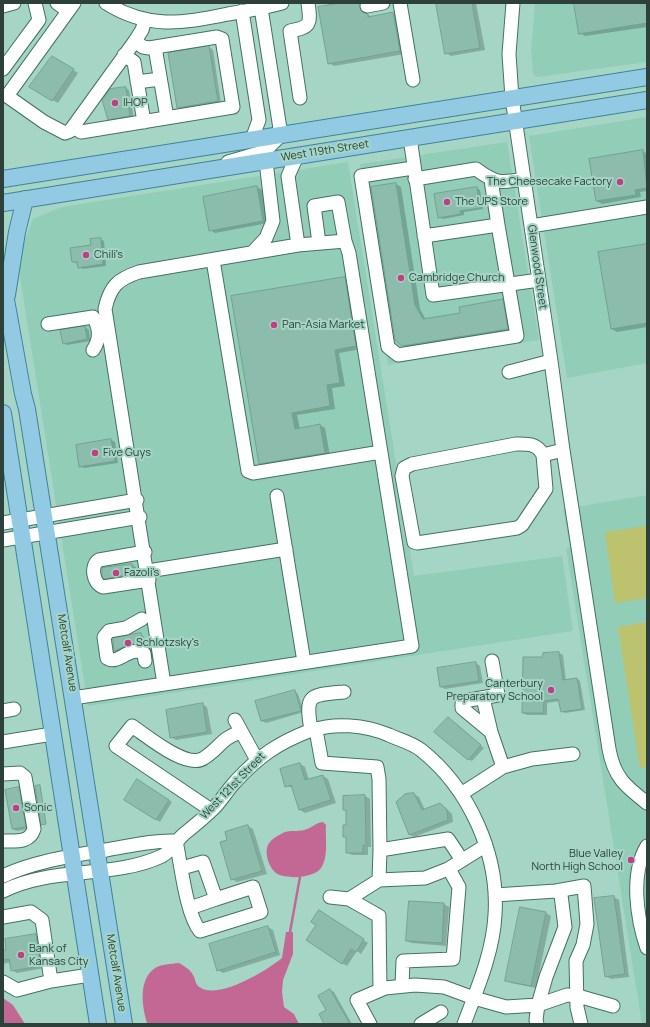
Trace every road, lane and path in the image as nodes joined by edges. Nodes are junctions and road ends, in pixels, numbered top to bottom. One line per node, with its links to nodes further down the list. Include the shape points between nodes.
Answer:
1 (14, 3): 10 (street)
2 (35, 3): 19 (street, via 39,20)
3 (57, 3): 12 (street)
4 (282, 3): 13 (street)
5 (308, 3): 25 (street, via 309,24 302,29 290,31)
6 (383, 3): 11 (street)
7 (400, 3): 22 (street)
8 (513, 3): 26 (street, Glenwood Street, via 509,54)
9 (114, 5): 15 (street)
10 (3, 6)
11 (367, 6)
12 (71, 7): 24 (street)
13 (261, 8): 14 (street); 32 (street)
14 (242, 11): 15 (street, via 176,23); 34 (street, via 259,120)
15 (145, 20): 16 (street)
16 (135, 41): 17 (street, via 146,48); 18 (street)
17 (155, 47): 21 (street); 28 (street, via 217,37 223,41 233,108)
18 (124, 55): 23 (street, via 134,62); 31 (street)
19 (3, 69)
20 (647, 77): 26 (main road, West 119th Street)
21 (160, 79): 23 (street); 28 (street)
22 (413, 80)
23 (137, 82): 30 (street)
24 (5, 94): 31 (street, via 44,122 65,133)
25 (300, 98)
26 (512, 98): 29 (street, Glenwood Street); 32 (main road, West 119th Street)
27 (647, 100): 29 (main road, West 119th Street)
28 (167, 118): 30 (street)
29 (515, 121): 33 (main road, West 119th Street); 41 (street, Glenwood Street)
30 (144, 122): 31 (street, via 82,132)
31 (74, 127)
32 (281, 135): 34 (main road, West 119th Street); 37 (street, via 259,153)
33 (410, 138): 35 (main road, West 119th Street); 38 (street)
34 (252, 139): 39 (main road, West 119th Street)
35 (296, 156): 36 (main road, West 119th Street); 51 (street, via 288,176)
36 (266, 161): 37 (main road, West 119th Street); 45 (street)
37 (198, 172): 42 (main road, West 119th Street)
38 (414, 173): 40 (street, via 476,170); 48 (street); 57 (street, via 361,176 388,347 398,355 517,336)
39 (3, 180)
40 (491, 180): 41 (street); 46 (street)
41 (524, 180): 47 (street, Glenwood Street)
42 (25, 199): 43 (main road, West 119th Street); 58 (main road)
43 (3, 203)
44 (647, 207): 47 (street)
45 (273, 221): 52 (street, via 274,234); 53 (street, via 266,238)
46 (498, 225): 48 (street); 57 (street)
47 (531, 226): 55 (street, Glenwood Street)
48 (424, 236): 57 (street, via 433,295)
49 (345, 241): 50 (street); 50 (street, via 338,202 314,206); 65 (street)
50 (320, 243): 51 (street)
51 (298, 245): 52 (street)
52 (284, 248): 53 (street)
53 (252, 253): 54 (street)
54 (213, 260): 65 (street, via 248,472); 68 (street, via 139,272 122,278 108,294 105,309)
55 (539, 280): 57 (street); 61 (street, Glenwood Street)
56 (3, 283): 58 (main road, Metcalf Avenue)
57 (508, 284)
58 (6, 302): 69 (main road, Metcalf Avenue)
59 (48, 324): 60 (street, via 93,317 99,332)
60 (93, 350)
61 (551, 361): 62 (street); 64 (street, Glenwood Street)
62 (509, 372)
63 (3, 413): 71 (main road)
64 (562, 450): 66 (street); 96 (street, Glenwood Street, via 611,759 616,773 625,786)
65 (381, 452): 82 (street, via 412,646)
66 (543, 455): 66 (street, via 533,444 516,444 412,464 404,468 402,476 414,542 517,528 522,525 546,489)
67 (277, 496): 76 (street)
68 (137, 500): 69 (street); 70 (street)
69 (45, 516): 71 (street); 73 (main road, Metcalf Avenue)
70 (140, 517): 73 (street); 77 (street)
71 (19, 520): 72 (street); 74 (main road)
72 (3, 522)
73 (48, 533): 74 (street); 85 (main road, Metcalf Avenue)
74 (22, 538): 75 (street); 89 (main road)
75 (3, 540)
76 (286, 549): 78 (street); 82 (street)
77 (145, 552): 78 (street); 78 (street, via 99,560 95,562 94,567 96,582 103,587)
78 (148, 575): 83 (street)
79 (142, 619): 81 (street, via 126,628 109,631 104,637 107,658 110,661 126,653 139,651 144,653)
80 (492, 661): 86 (street, via 498,695)
81 (145, 662)
82 (304, 662): 83 (street)
83 (164, 684): 85 (street)
84 (344, 692): 87 (street, via 311,698 308,710)
85 (73, 698): 103 (main road, Metcalf Avenue)
86 (483, 698): 88 (street); 88 (street, via 464,701 462,708)
87 (314, 730): 92 (street, West 121st Street, via 271,748); 95 (street, West 121st Street, via 356,726 375,729 403,741 420,750); 102 (street, via 322,763 377,767)
88 (491, 732): 93 (street)
89 (52, 734): 90 (street); 104 (main road)
90 (3, 742)
91 (573, 754): 93 (street, via 532,759)
92 (257, 760): 97 (street, West 121st Street); 97 (street, via 238,726 202,760 191,762 166,750 132,726 116,746)
93 (503, 767): 95 (street)
94 (3, 774): 98 (street, via 20,773 24,777 34,829 28,839)
95 (461, 794): 100 (street, West 121st Street, via 469,806)
96 (647, 803)
97 (211, 810): 99 (street, West 121st Street)
98 (3, 840)
99 (176, 841): 103 (street, via 160,841); 106 (street); 108 (street, West 121st Street, via 164,855 138,864)
100 (485, 846): 105 (street); 114 (street, West 121st Street, via 494,878)
101 (647, 846): 120 (street, via 639,864 636,887)
102 (380, 850): 105 (street, via 448,839); 111 (street)
103 (97, 852): 104 (street); 108 (main road, Metcalf Avenue)
104 (71, 856): 109 (main road); 110 (street, via 25,866)
105 (462, 860): 107 (street)
106 (182, 868): 116 (street, via 203,862); 118 (street)
107 (449, 869): 111 (street, via 425,878); 124 (street, via 459,887 453,959 402,961)
108 (100, 870): 109 (street, West 121st Street); 132 (main road, Metcalf Avenue)
109 (74, 873): 112 (street, West 121st Street, via 37,878); 121 (main road)
110 (3, 876)
111 (379, 880): 117 (street)
112 (3, 891)
113 (556, 891): 114 (street); 126 (street, via 584,886 587,924 576,961); 128 (street, via 561,895 565,927)
114 (495, 895): 127 (street, West 121st Street, via 493,934)
115 (330, 897): 117 (street)
116 (216, 899): 118 (street); 118 (street, via 253,887 262,912 200,931 194,924)
117 (349, 899): 125 (street, via 379,916)
118 (190, 908)
119 (3, 917): 122 (street, via 31,912 42,920)
120 (647, 948)
121 (90, 975): 122 (street); 131 (main road)
122 (51, 981): 123 (street, via 17,990)
123 (3, 982)
124 (402, 986): 125 (street); 127 (street, via 415,984 444,987)
125 (380, 990): 133 (street, via 357,1000)
126 (578, 996): 128 (street, via 567,995); 129 (street); 137 (street, via 577,1007)
127 (474, 998): 128 (street, via 506,1007); 135 (street, West 121st Street)
128 (538, 1005): 136 (street)
129 (613, 1006)
130 (441, 1012): 134 (street)
131 (98, 1024)
132 (124, 1024)
133 (370, 1024)
134 (421, 1024)
135 (464, 1024)
136 (537, 1024)
137 (581, 1024)

